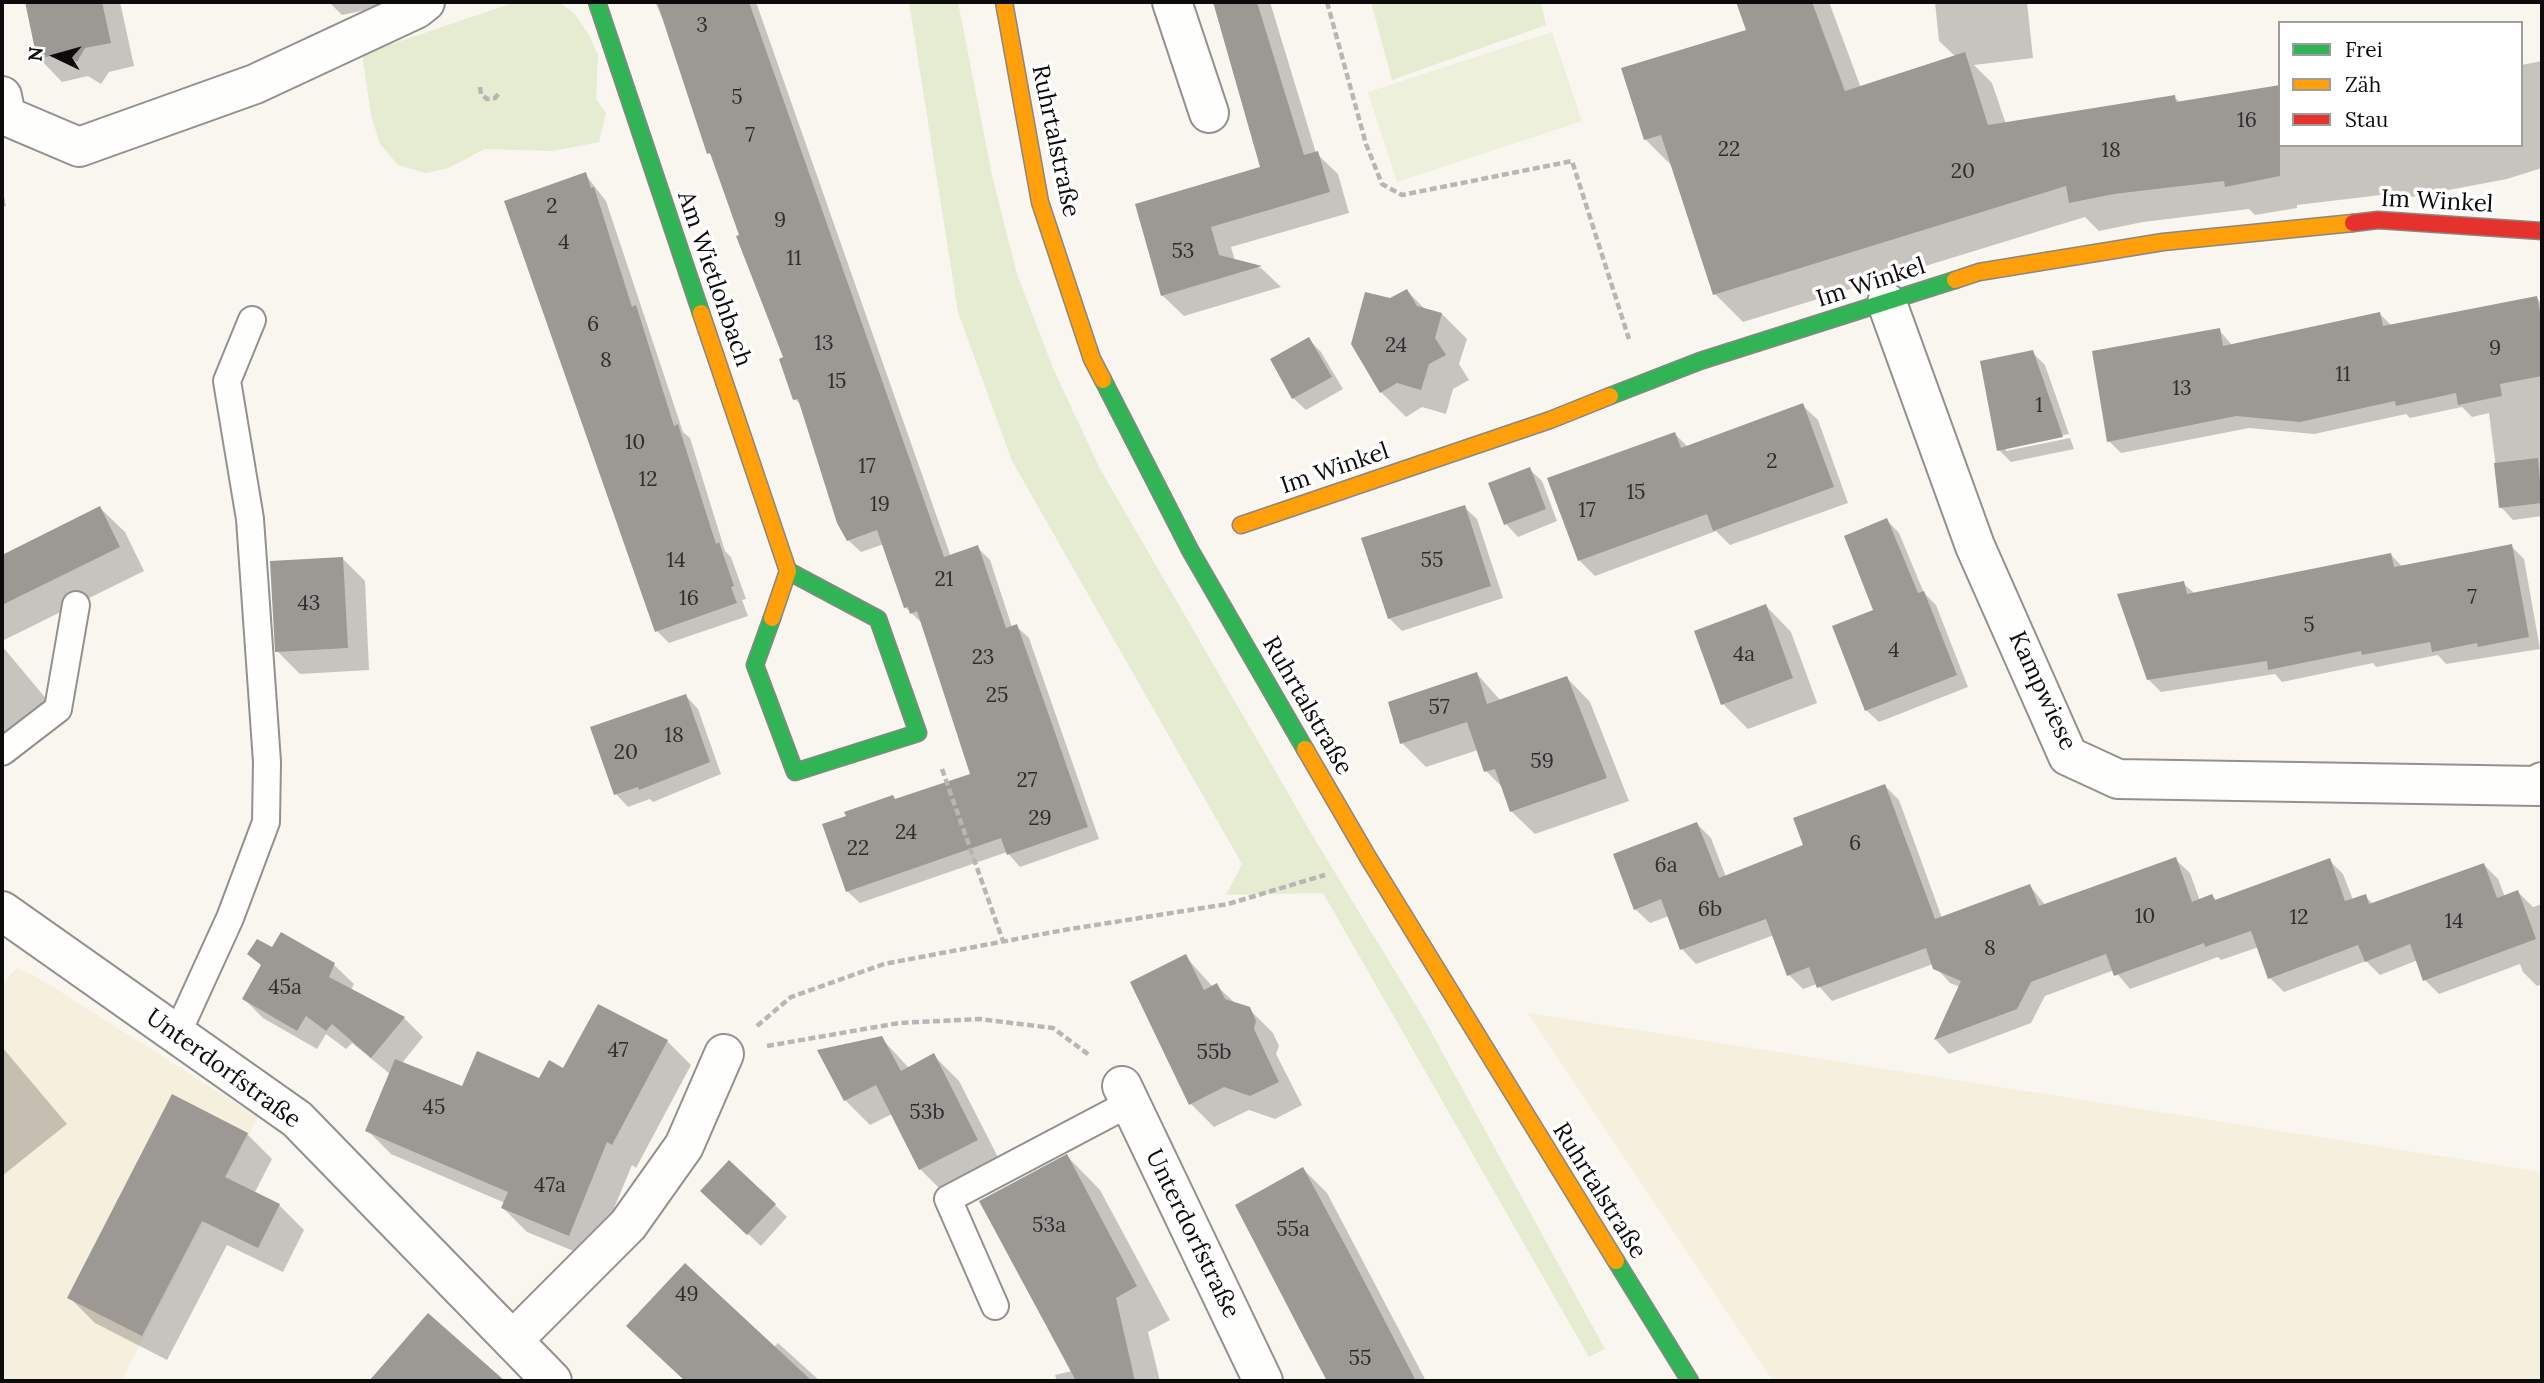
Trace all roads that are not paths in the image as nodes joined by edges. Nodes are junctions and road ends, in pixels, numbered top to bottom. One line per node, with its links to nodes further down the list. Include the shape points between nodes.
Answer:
1 (425, 2): 5 (street, via 255,84 79,147 6,116)
2 (597, 2): 11 (street, Am Wietlohbach)
3 (1004, 2): 23 (street, Ruhrtalstraße, via 1040,202 1092,359 1190,550 1369,859)
4 (1172, 2): 6 (street)
5 (2, 96)
6 (1209, 113)
7 (2542, 231): 8 (street, Im Winkel, via 2378,220 2163,242 1979,272)
8 (1888, 303): 10 (street, Im Winkel, via 1700,361 1550,420); 14 (street, Kampwiese, via 1975,546 2068,756 2118,779)
9 (252, 320): 16 (lane, via 227,381 250,519 267,762 266,822 230,918)
10 (1241, 525)
11 (788, 571): 11 (street, via 878,619 918,733 795,772 755,665)
12 (76, 605): 13 (lane, via 58,709)
13 (2, 752)
14 (2541, 785)
15 (2, 911): 16 (street, Unterdorfstraße)
16 (177, 1034): 20 (street, Unterdorfstraße, via 297,1119)
17 (724, 1054): 20 (street, via 684,1146 628,1225)
18 (1126, 1094): 19 (lane, via 948,1199); 22 (street, Unterdorfstraße)
19 (995, 1306)
20 (513, 1340): 21 (street, Unterdorfstraße)
21 (552, 1381)
22 (1263, 1381)
23 (1690, 1381)

